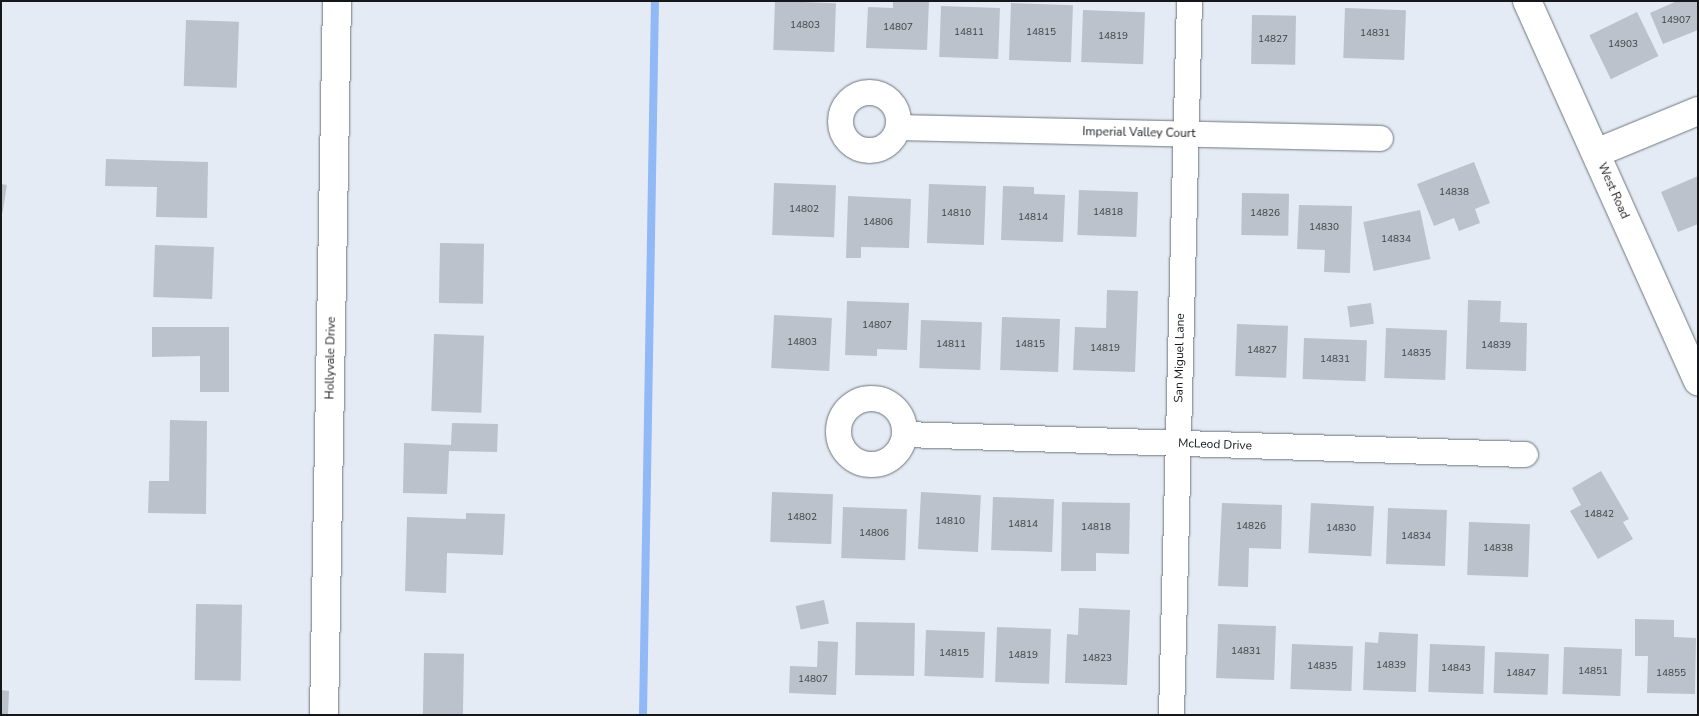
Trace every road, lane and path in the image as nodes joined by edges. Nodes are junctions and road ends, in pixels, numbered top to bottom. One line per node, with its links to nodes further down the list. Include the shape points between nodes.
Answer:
1 (337, 1): 13 (street, Hollyvale Drive)
2 (1189, 1): 6 (street, San Miguel Lane)
3 (1527, 1): 8 (street, West Road)
4 (1698, 111): 8 (street)
5 (898, 127): 6 (street, Imperial Valley Court)
6 (1184, 134): 7 (street, Imperial Valley Court); 11 (street, San Miguel Lane)
7 (1380, 138)
8 (1596, 153): 9 (street, West Road)
9 (1698, 381)
10 (905, 434): 11 (street, McLeod Drive)
11 (1179, 444): 12 (street, McLeod Drive); 14 (street, San Miguel Lane)
12 (1525, 454)
13 (324, 715)
14 (1171, 715)

